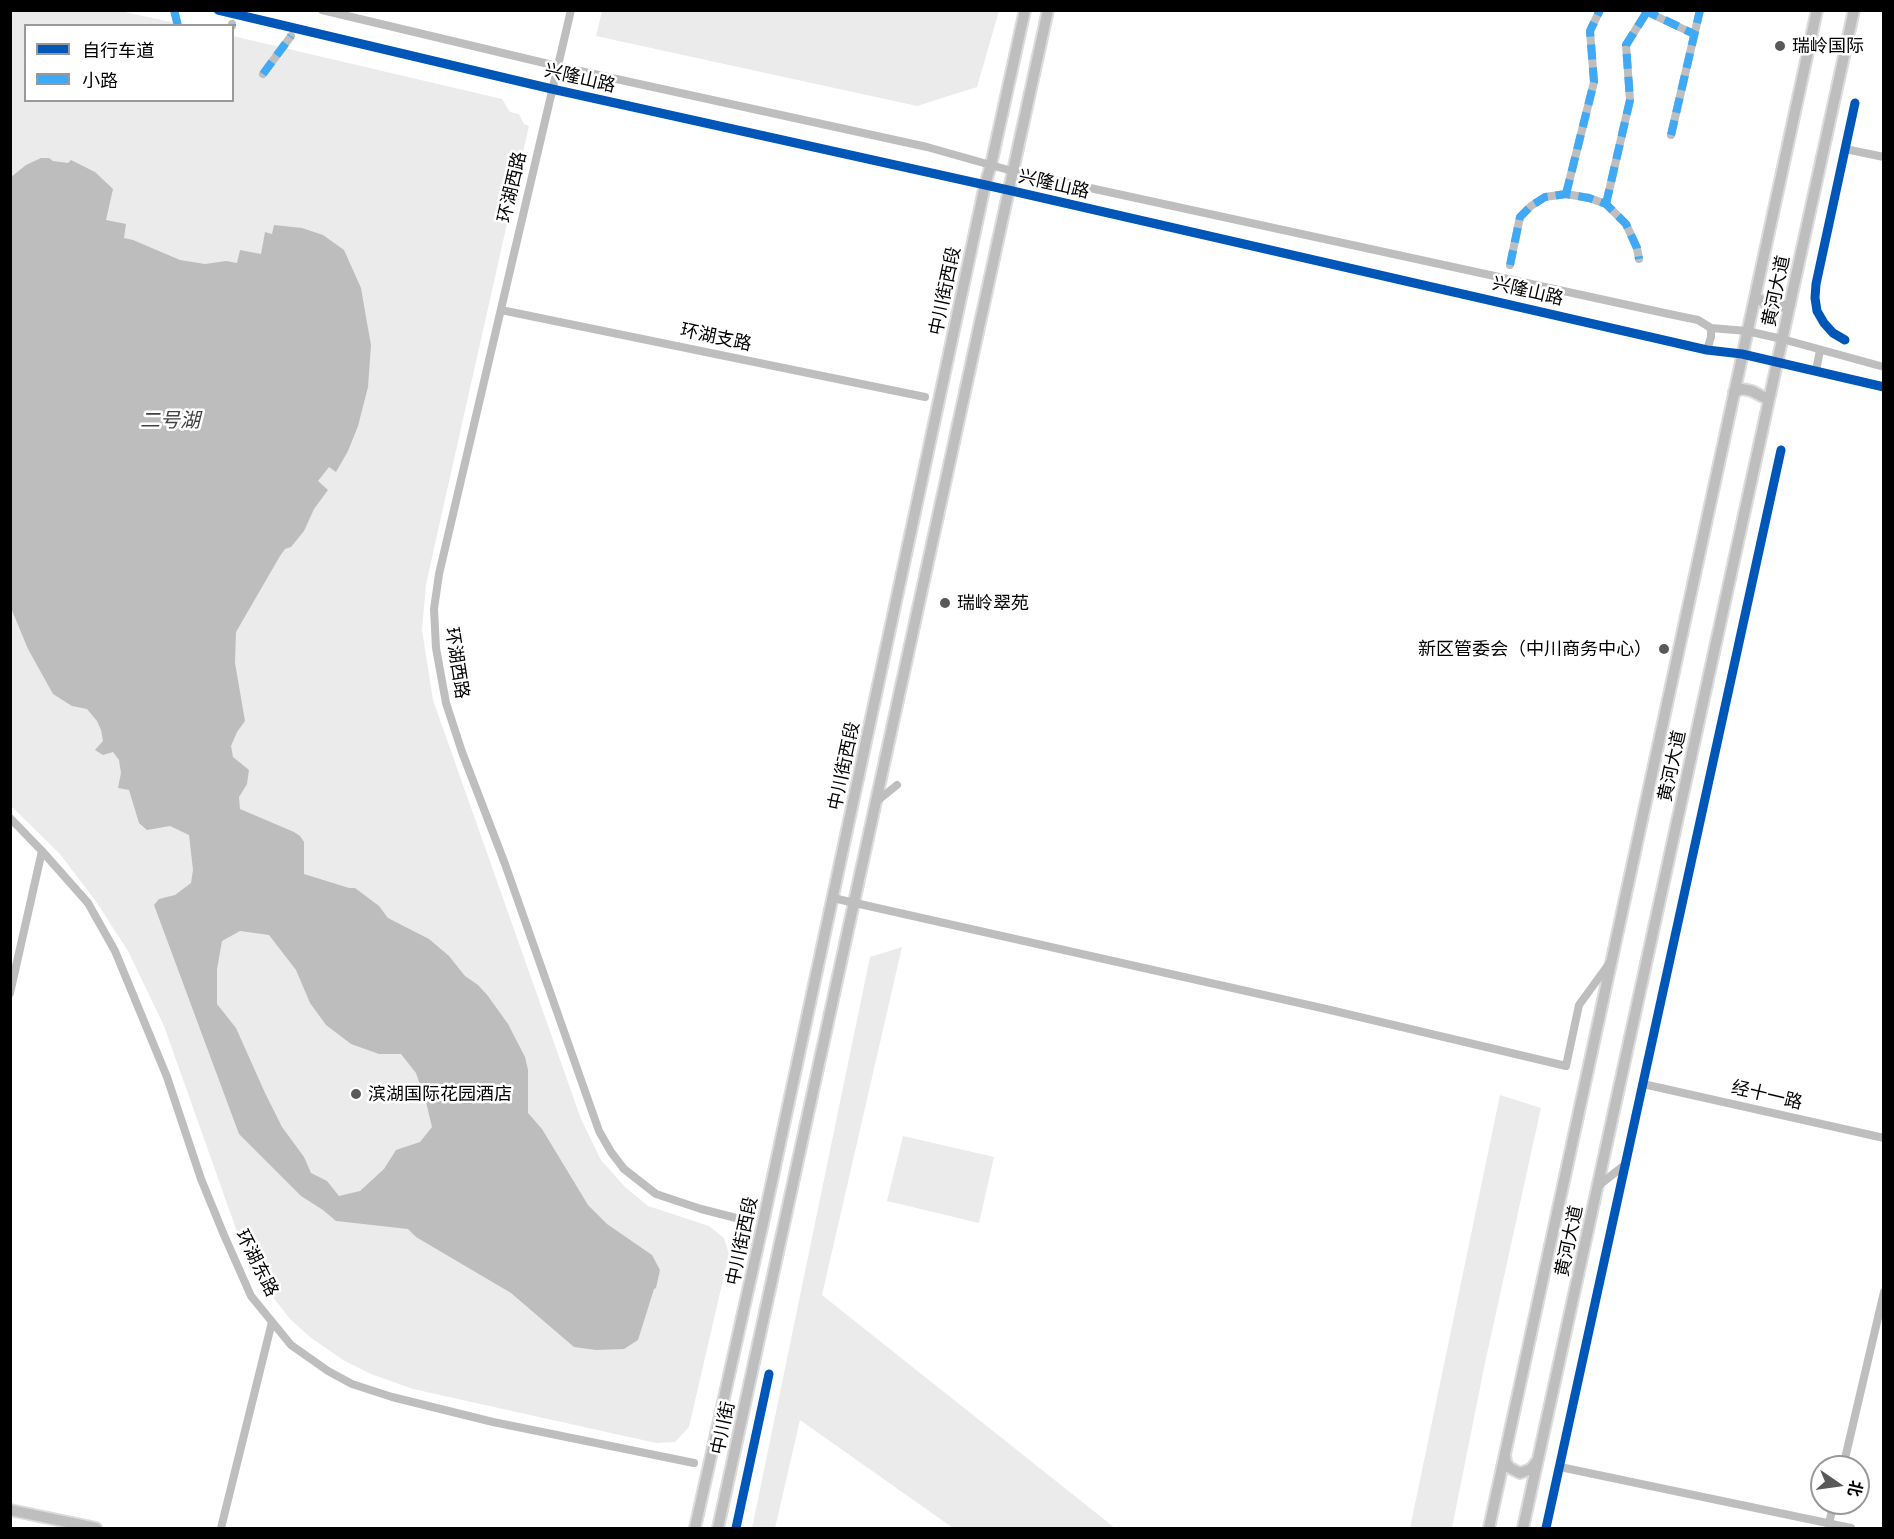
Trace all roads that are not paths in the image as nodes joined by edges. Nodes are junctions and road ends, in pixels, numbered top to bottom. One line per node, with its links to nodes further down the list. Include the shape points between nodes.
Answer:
1 (218, 10): 15 (street, 兴隆山路)
2 (322, 10): 13 (street, 兴隆山路)
3 (571, 10): 13 (street, 环湖西路)
4 (1025, 10): 16 (main road, 中川街西段)
5 (1048, 10): 17 (main road, 中川街西段)
6 (1600, 10): 25 (street, via 1590,31 1594,82)
7 (1700, 10): 11 (street)
8 (1817, 10): 29 (main road, 黄河大道)
9 (1854, 10): 30 (main road, 黄河大道)
10 (1646, 11): 11 (street); 26 (street, via 1626,45 1630,100)
11 (1694, 34): 18 (street)
12 (291, 36): 14 (street)
13 (557, 66): 15 (street, 环湖西路); 21 (street, 兴隆山路, via 927,147)
14 (263, 74)
15 (552, 89): 23 (street, 兴隆山路); 31 (street, 环湖西路)
16 (1001, 119): 17 (main road, via 1014,128); 21 (main road, 中川街西段)
17 (1023, 124): 22 (main road, 中川街西段)
18 (1671, 135)
19 (1845, 149): 20 (street)
20 (1884, 157)
21 (991, 165): 22 (street, 兴隆山路); 23 (main road, 中川街西段)
22 (1012, 171): 24 (main road, 中川街西段); 32 (street, 兴隆山路, via 1698,320)
23 (985, 185): 24 (street, 兴隆山路); 49 (main road, 中川街西段)
24 (1008, 190): 35 (street, 兴隆山路); 46 (main road, 中川街西段)
25 (1566, 194): 26 (street); 28 (street, via 1545,197 1520,216)
26 (1606, 204): 27 (street, via 1626,224)
27 (1639, 259)
28 (1510, 265)
29 (1755, 297): 30 (main road, via 1779,307); 33 (main road, 黄河大道)
30 (1790, 305): 34 (main road, 黄河大道)
31 (501, 310): 43 (street, 环湖支路); 57 (street, 环湖西路, via 436,590 436,648 446,702 583,1089 611,1152 624,1169 656,1194)
32 (1712, 328): 33 (street, 兴隆山路); 35 (street)
33 (1747, 332): 34 (street, 兴隆山路); 37 (main road, 黄河大道)
34 (1782, 339): 36 (street, 兴隆山路); 38 (main road, 黄河大道)
35 (1707, 350): 37 (street, 兴隆山路)
36 (1820, 350): 39 (street, 兴隆山路); 40 (street)
37 (1742, 354): 38 (street, 兴隆山路); 42 (main road, 黄河大道)
38 (1778, 362): 40 (street, 兴隆山路); 44 (main road, 黄河大道)
39 (1884, 367)
40 (1816, 371): 41 (street, 兴隆山路)
41 (1884, 387)
42 (1734, 392): 44 (main road, via 1752,391); 51 (main road, 黄河大道)
43 (925, 397)
44 (1769, 400): 56 (main road, 黄河大道)
45 (897, 785): 46 (street)
46 (876, 802): 50 (main road, 中川街西段)
47 (10, 818): 48 (street, 环湖东路)
48 (42, 851): 52 (street); 59 (street, 环湖东路, via 88,903 115,951 167,1077 224,1235 251,1296)
49 (833, 898): 50 (street); 71 (main road, 中川街西段)
50 (854, 903): 51 (street, via 1566,1066 1579,1005); 60 (main road, 中川街西段)
51 (1611, 960): 61 (main road, 黄河大道)
52 (10, 993)
53 (1643, 1084): 54 (street, 经十一路)
54 (1884, 1138)
55 (1626, 1164): 56 (street)
56 (1598, 1186): 63 (main road, 黄河大道)
57 (744, 1220)
58 (1884, 1292): 62 (street)
59 (272, 1322): 64 (street, 环湖东路, via 291,1344 352,1384 493,1422); 70 (street)
60 (760, 1335): 72 (main road, 中川街)
61 (1505, 1452): 63 (main road, via 1506,1463 1515,1471 1526,1472); 73 (main road, 黄河大道)
62 (1846, 1455)
63 (1538, 1460): 74 (main road, 黄河大道)
64 (694, 1463)
65 (1560, 1467): 68 (street)
66 (10, 1510): 69 (main road)
67 (1831, 1515): 68 (street)
68 (1829, 1523): 75 (street)
69 (96, 1528)
70 (221, 1528)
71 (696, 1528)
72 (718, 1528)
73 (1489, 1528)
74 (1523, 1528)
75 (1851, 1528)

